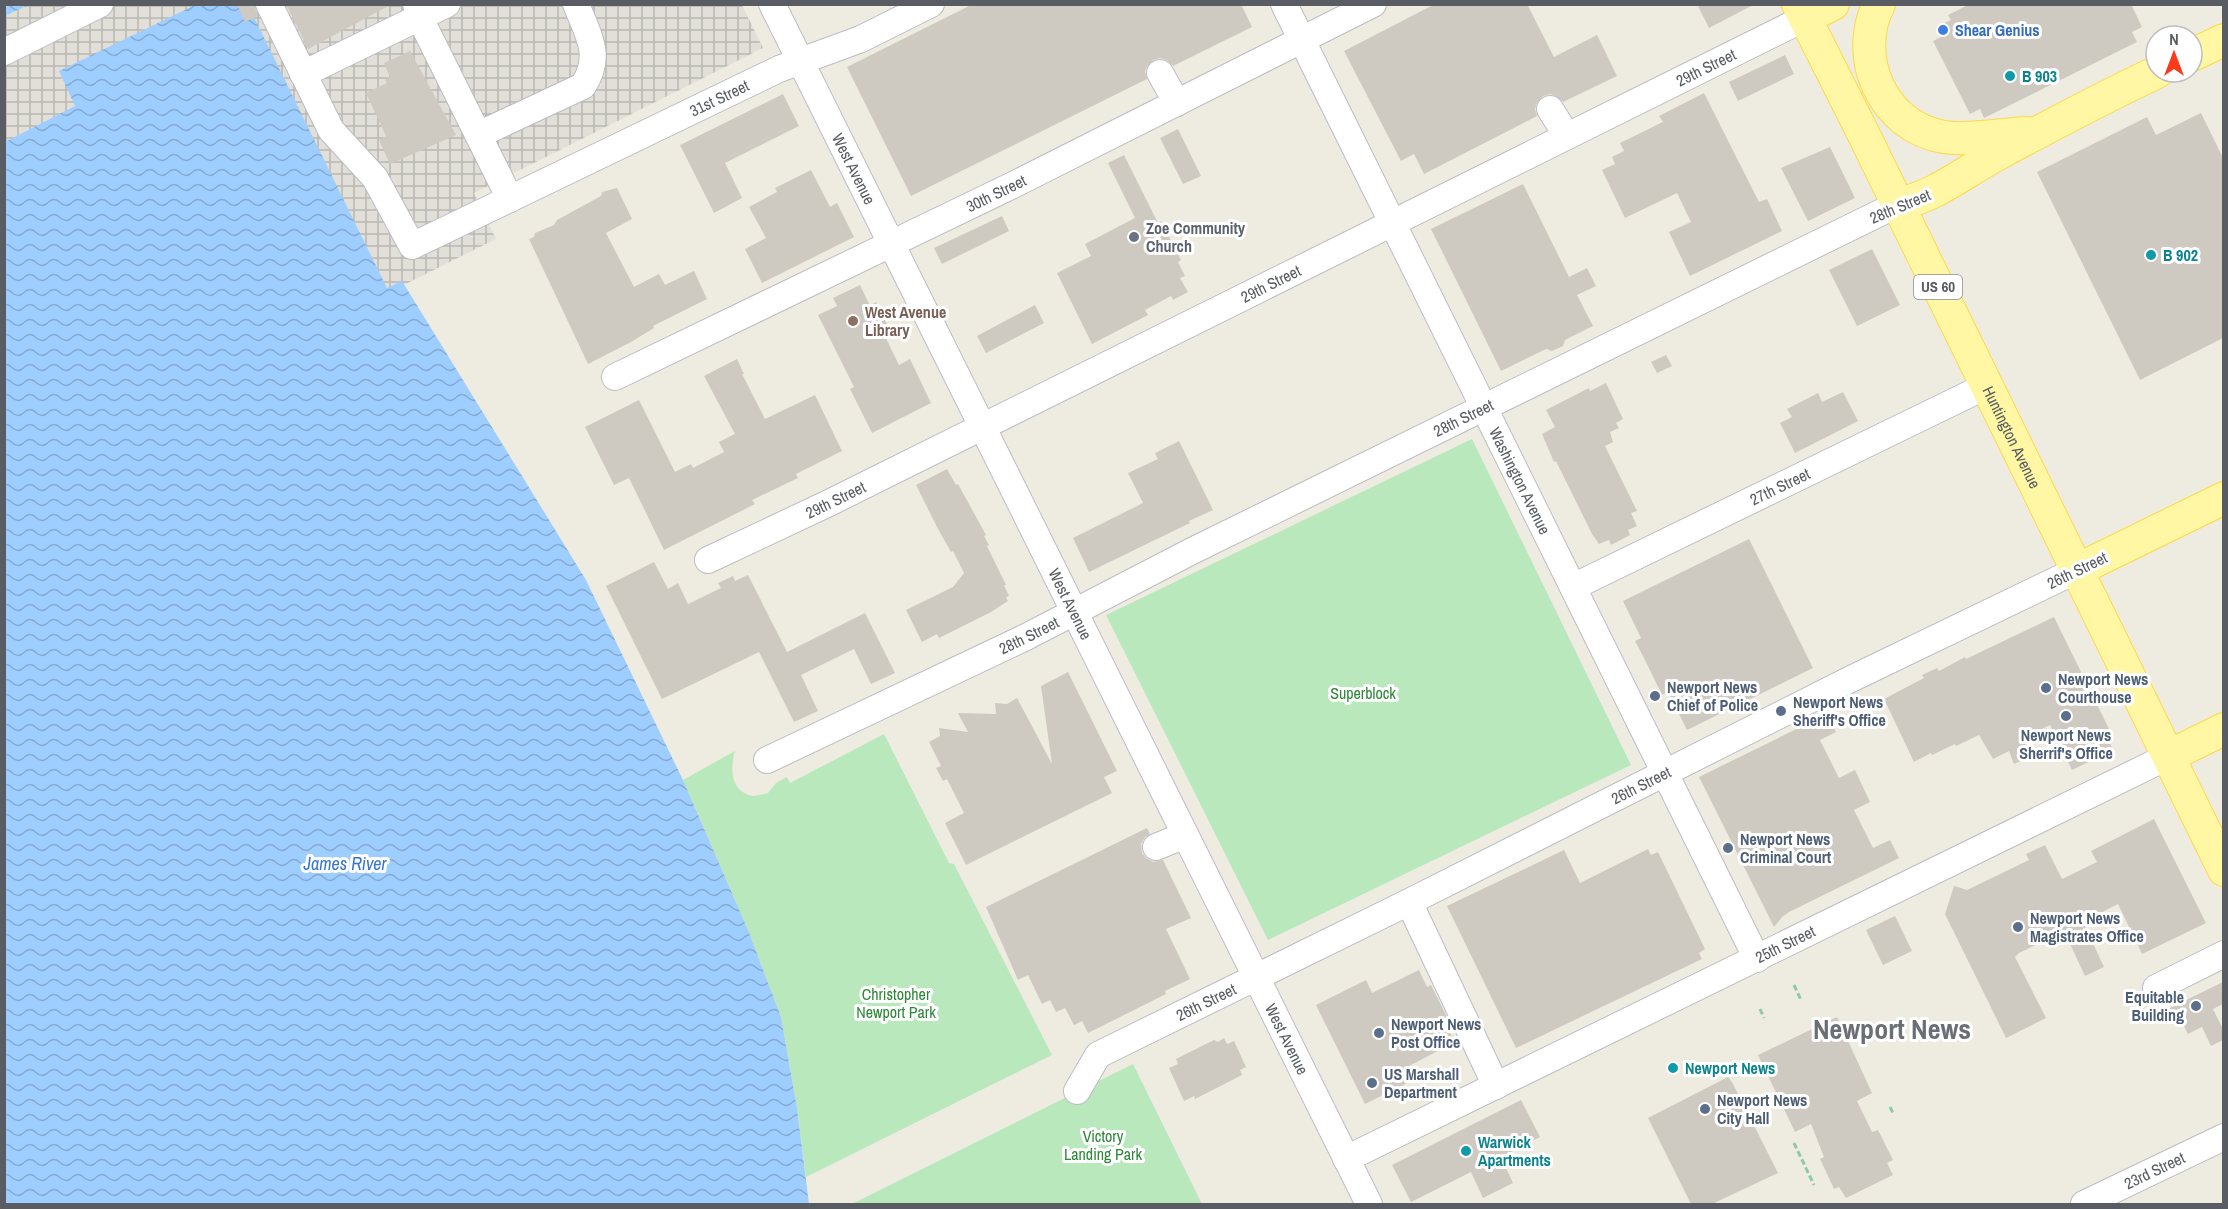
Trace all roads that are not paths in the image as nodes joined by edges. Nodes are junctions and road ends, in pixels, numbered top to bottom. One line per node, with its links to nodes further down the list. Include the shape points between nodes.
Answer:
1 (100, 4): 16 (street)
2 (269, 4): 19 (street)
3 (447, 4): 11 (street)
4 (576, 4): 24 (street, via 594,49 592,72 583,86)
5 (772, 4): 17 (street, West Avenue)
6 (931, 4): 17 (street, 31st Street, via 861,39)
7 (1284, 4): 14 (street, Washington Avenue)
8 (1373, 4): 14 (street, 30th Street)
9 (1833, 4): 12 (main road, 29th Street)
10 (1879, 4): 23 (main road, via 1869,38 1869,56 1881,95 1907,123 1950,138)
11 (418, 11): 19 (street); 24 (street)
12 (1802, 11): 25 (street, 29th Street); 27 (main road, Huntington Avenue / US 60)
13 (2223, 40): 15 (main road)
14 (1302, 41): 21 (street, 30th Street); 28 (street, Washington Avenue)
15 (2204, 49)
16 (4, 52)
17 (800, 60): 26 (street, 31st Street); 29 (street, West Avenue)
18 (1160, 73): 21 (street)
19 (303, 74): 26 (street, 31st Street, via 331,130 375,178 412,246)
20 (2144, 79): 23 (main road, 28th Street)
21 (1177, 103): 29 (street, 30th Street)
22 (1550, 109): 25 (street)
23 (2040, 132): 27 (main road, 28th Street, via 1936,191)
24 (478, 135): 26 (street)
25 (1567, 136): 28 (street, 29th Street)
26 (510, 199)
27 (1898, 204): 31 (main road, Huntington Avenue / US 60); 32 (street, 28th Street)
28 (1392, 223): 32 (street, Washington Avenue); 33 (street, 29th Street)
29 (892, 243): 30 (street, 30th Street); 33 (street, West Avenue)
30 (615, 377)
31 (1986, 386): 36 (main road, Huntington Avenue / US 60); 37 (street, 27th Street)
32 (1484, 408): 37 (street, Washington Avenue); 38 (street, 28th Street)
33 (983, 427): 35 (street, 29th Street); 38 (street, West Avenue)
34 (2223, 498): 36 (main road, 26th Street)
35 (708, 560)
36 (2077, 570): 40 (main road, Huntington Avenue / US 60); 42 (street, 26th Street)
37 (1573, 587): 42 (street, Washington Avenue)
38 (1074, 612): 41 (street, 28th Street); 43 (street, West Avenue)
39 (2223, 729): 40 (main road, 25th Street)
40 (2169, 756): 45 (main road, Huntington Avenue / US 60); 48 (street, 25th Street)
41 (767, 760)
42 (1666, 773): 46 (street, 26th Street); 48 (street, Washington Avenue)
43 (1185, 835): 44 (street); 49 (street, West Avenue)
44 (1156, 848)
45 (2223, 870)
46 (1409, 902): 49 (street, 26th Street); 51 (street)
47 (2223, 954): 50 (street)
48 (1757, 959): 51 (street, 25th Street)
49 (1257, 978): 52 (street, 26th Street, via 1098,1055); 54 (street, West Avenue)
50 (2156, 988)
51 (1496, 1086): 54 (street, 25th Street)
52 (1077, 1091)
53 (2223, 1137): 56 (street, 23rd Street)
54 (1346, 1159): 55 (street, West Avenue)
55 (1369, 1204)
56 (2084, 1204)

